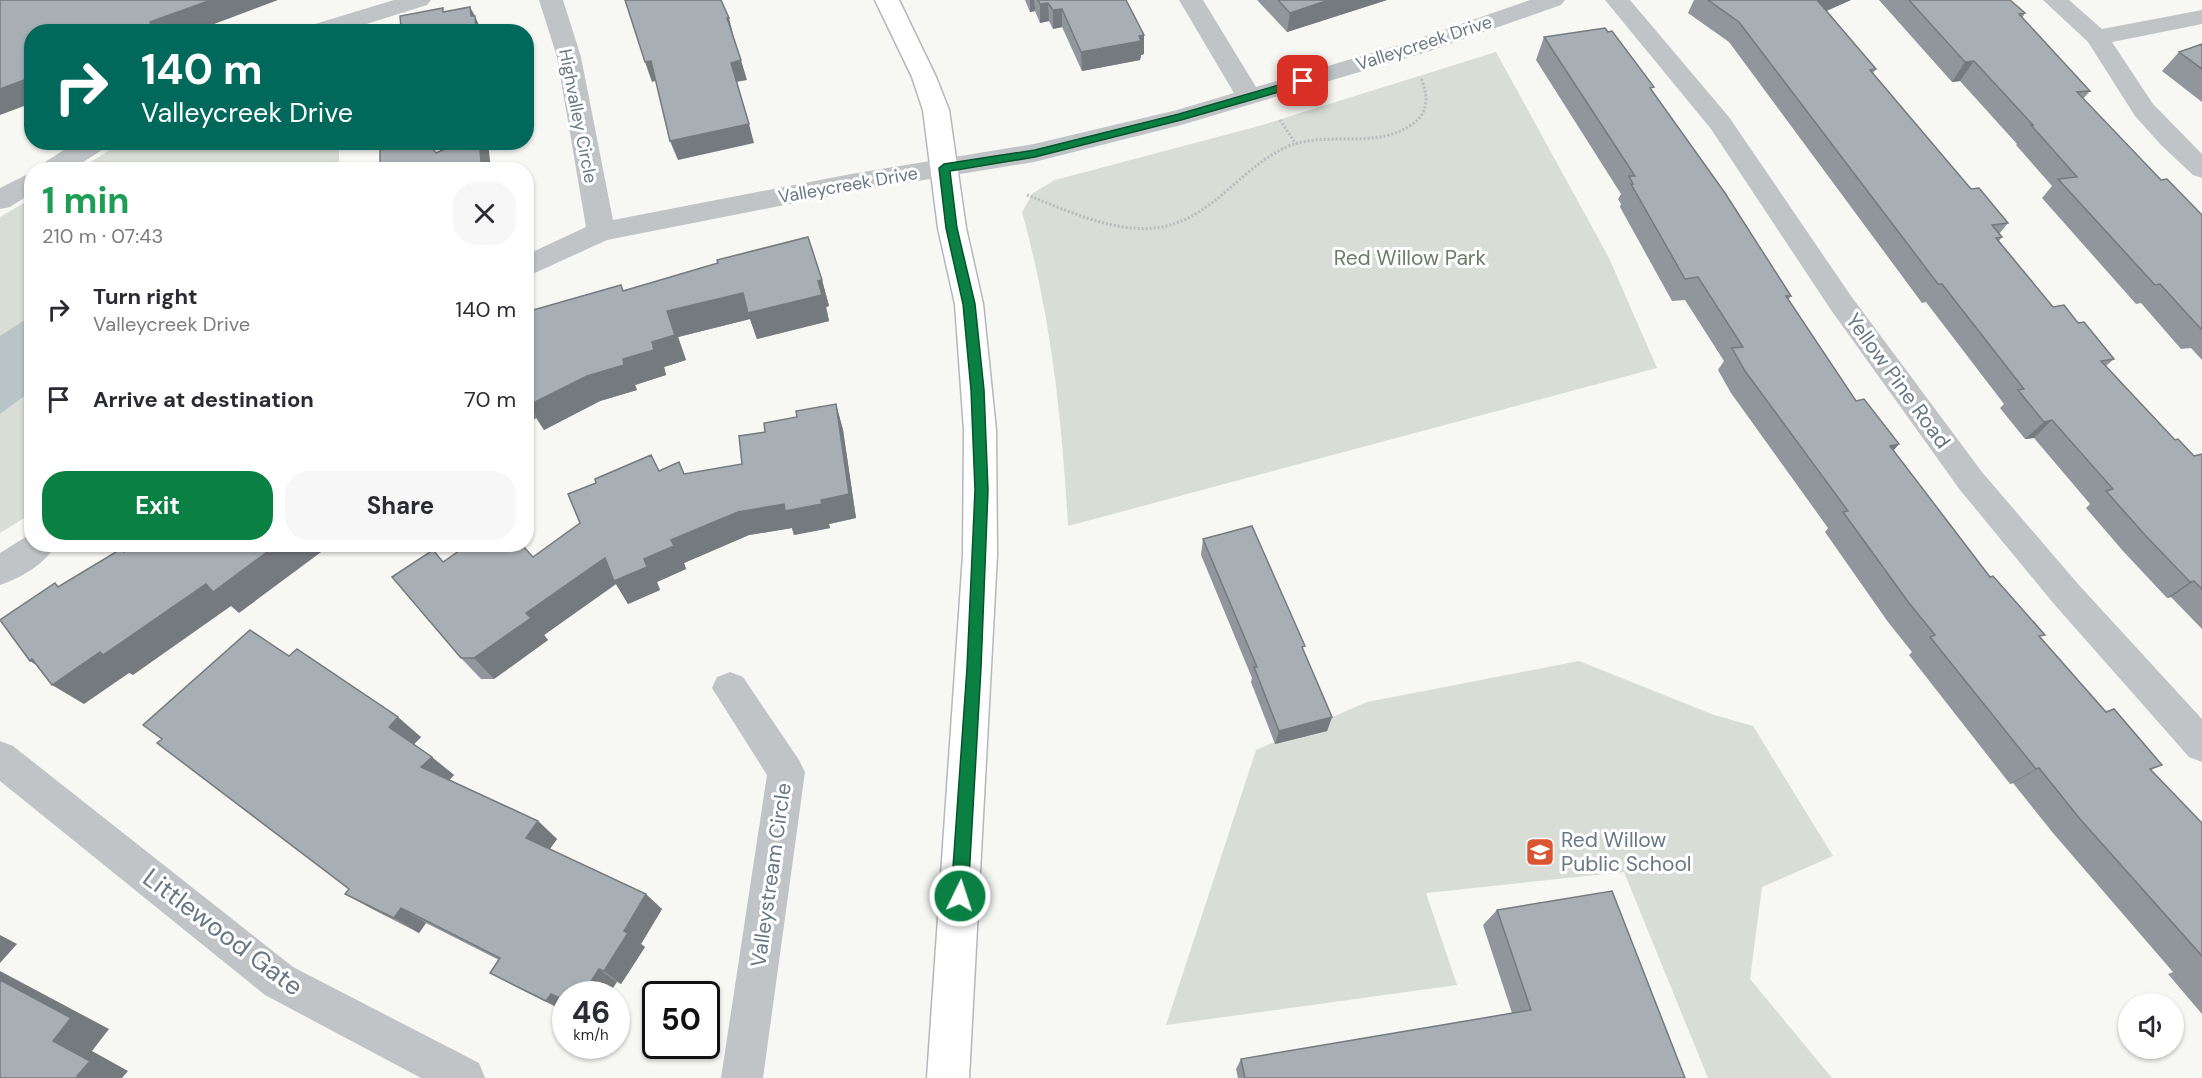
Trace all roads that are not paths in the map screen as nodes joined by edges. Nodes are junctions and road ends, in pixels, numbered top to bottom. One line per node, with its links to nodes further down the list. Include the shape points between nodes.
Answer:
1 (419, 0): 9 (street)
2 (552, 0): 18 (street, Highvalley Circle, via 569,57)
3 (887, 0): 14 (main road, via 936,110)
4 (1191, 0): 11 (street)
5 (1552, 0): 11 (street, Valleycreek Drive, via 1418,47)
6 (1617, 0): 23 (street, Yellow Pine Road, via 1720,123 1841,303 1971,481 2066,594)
7 (2055, 0): 10 (street)
8 (2202, 17): 10 (street)
9 (340, 24)
10 (2097, 37): 15 (street, via 2144,110)
11 (1250, 98): 14 (street, Valleycreek Drive, via 1035,153)
12 (83, 150): 13 (street)
13 (64, 162)
14 (944, 168): 18 (street, Valleycreek Drive); 27 (main road, via 969,304 978,390 981,490)
15 (2202, 169)
16 (24, 186): 17 (street)
17 (0, 200)
18 (601, 232): 19 (street, Valleycreek Drive)
19 (534, 263)
20 (28, 552): 21 (street)
21 (0, 571)
22 (730, 688): 26 (street, Valleystream Circle, via 786,772)
23 (2202, 744)
24 (0, 758): 25 (street, Littlewood Gate, via 279,981)
25 (464, 1078)
26 (742, 1078)
27 (948, 1078)

